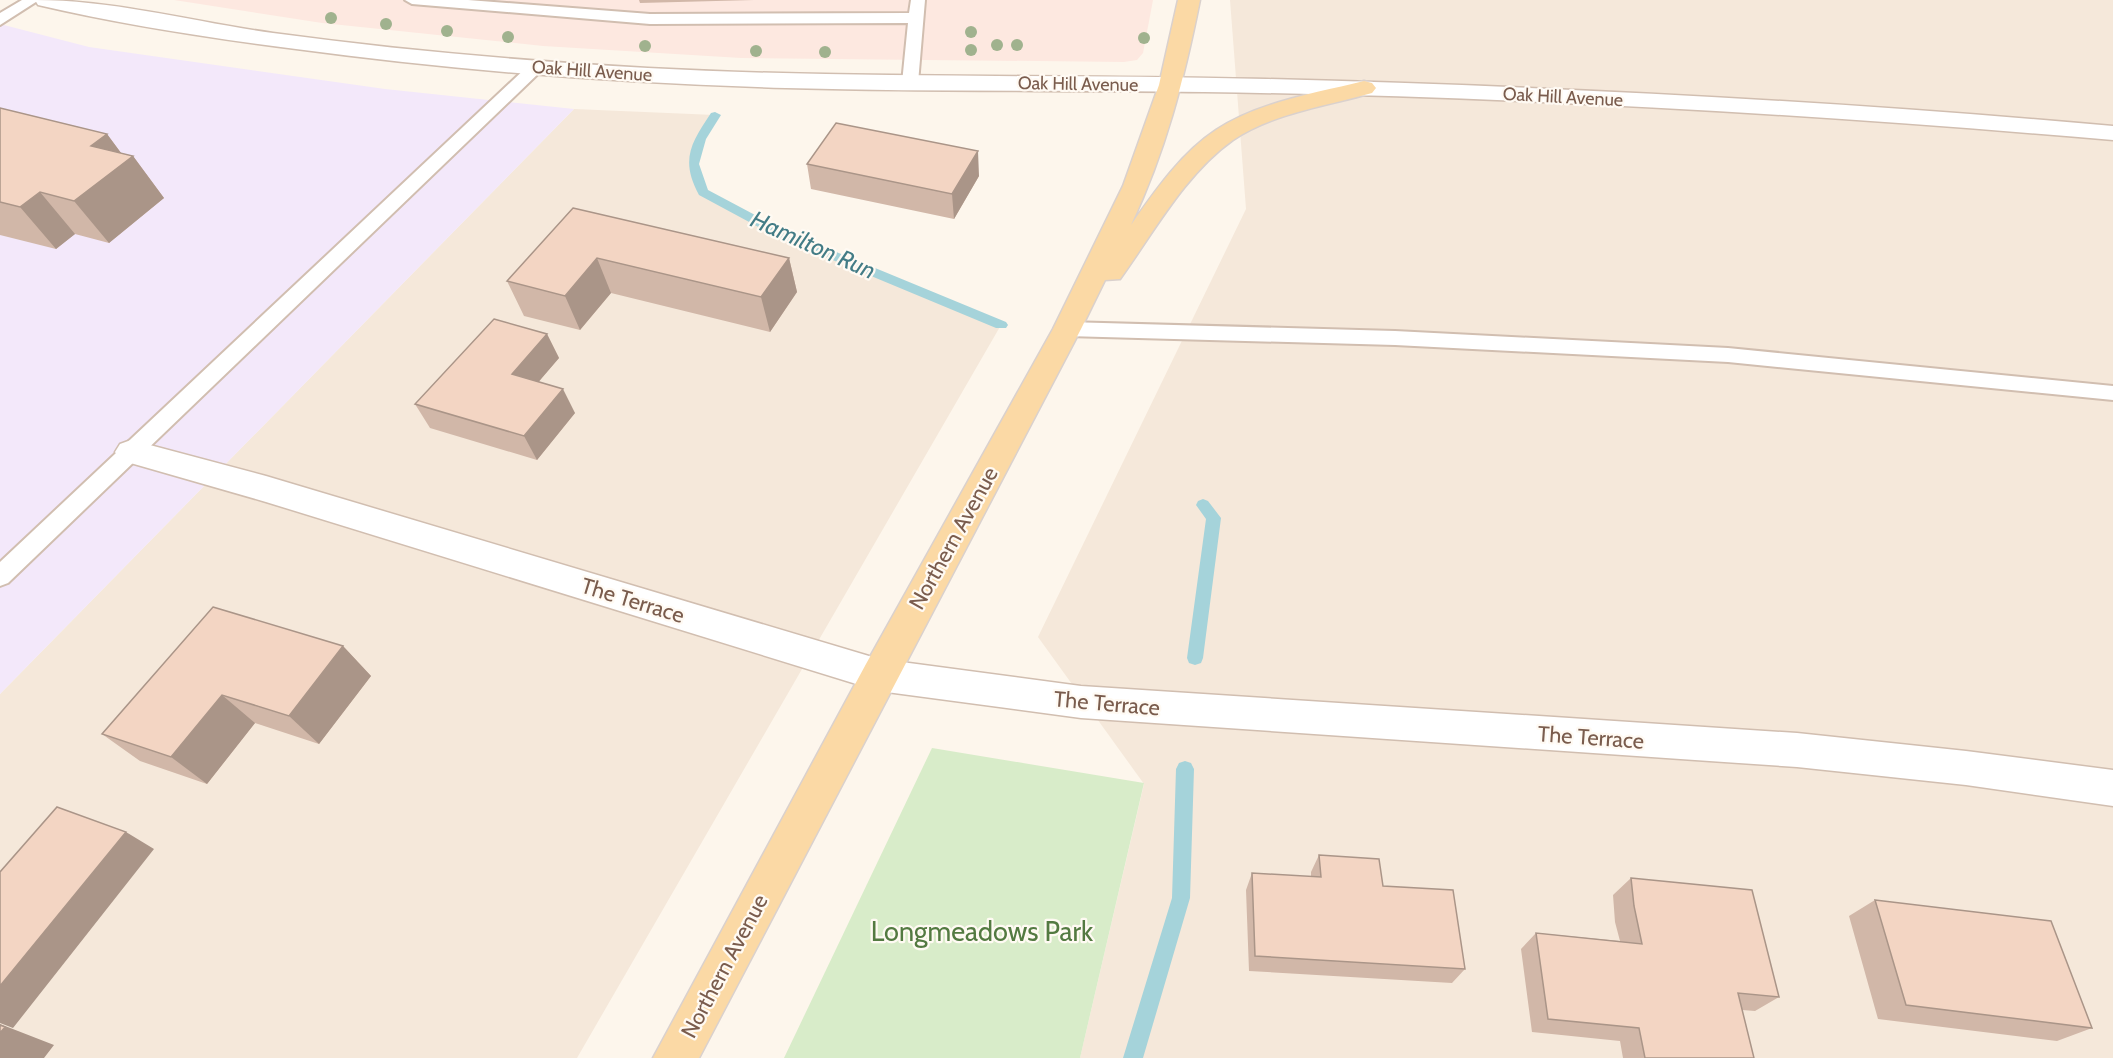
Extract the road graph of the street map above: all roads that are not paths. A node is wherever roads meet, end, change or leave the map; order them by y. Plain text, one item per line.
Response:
1 (32, 0) edge
2 (46, 0) edge
3 (412, 0) edge
4 (918, 0) edge
5 (1188, 0) edge
6 (916, 18) junction
7 (0, 20) edge
8 (535, 68) junction
9 (910, 83) junction
10 (1171, 85) junction
11 (1364, 88) junction
12 (2113, 133) edge
13 (1067, 329) junction
14 (2113, 393) edge
15 (131, 452) junction
16 (0, 576) edge
17 (879, 675) junction
18 (2113, 788) edge
19 (675, 1058) edge

1 - 7 lane
2 - 8 street, Oak Hill Avenue
3 - 6 lane
4 - 6 lane
5 - 10 main road, Northern Avenue
6 - 9 lane
8 - 9 street, Oak Hill Avenue
8 - 15 lane
9 - 10 street, Oak Hill Avenue
10 - 11 street, Oak Hill Avenue
10 - 13 main road, Northern Avenue
11 - 12 street, Oak Hill Avenue
11 - 13 main road
13 - 14 lane
13 - 17 main road, Northern Avenue
15 - 16 lane
15 - 17 street, The Terrace
17 - 18 street, The Terrace
17 - 19 main road, Northern Avenue

